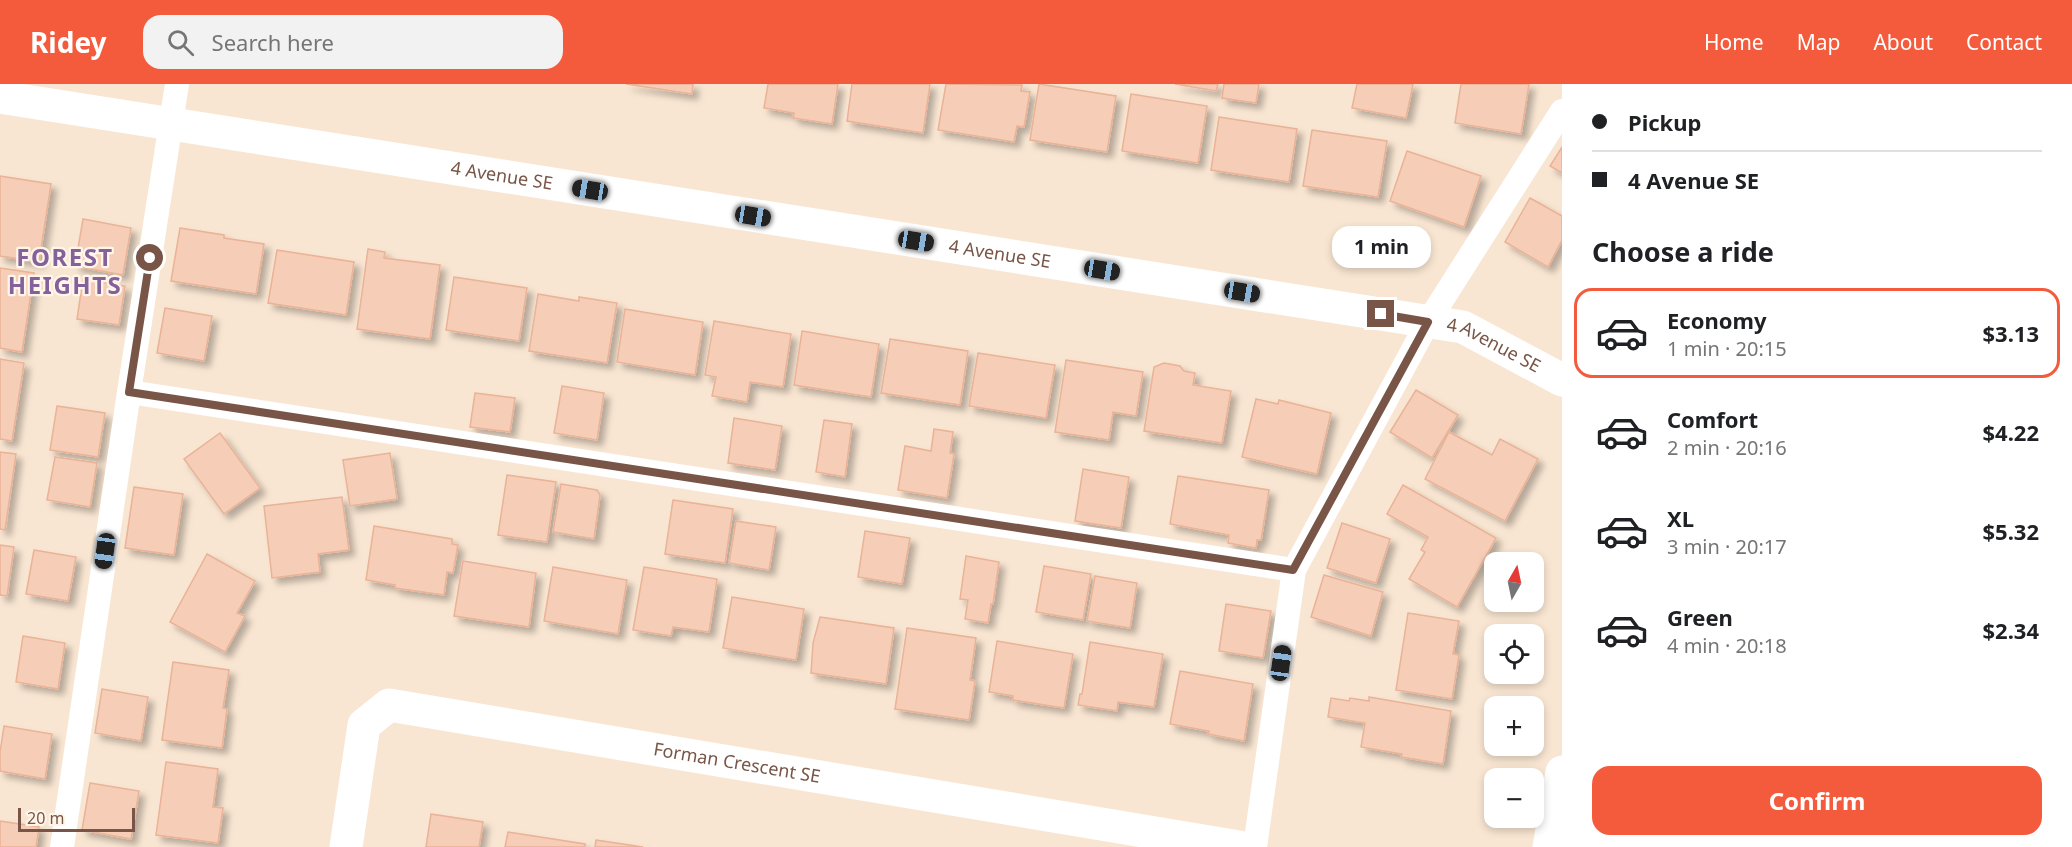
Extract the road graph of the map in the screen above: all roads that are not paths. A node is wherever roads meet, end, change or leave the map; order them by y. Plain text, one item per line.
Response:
1 (177, 84) edge
2 (0, 97) edge
3 (1562, 111) edge
4 (171, 124) junction
5 (1428, 322) junction
6 (1562, 380) edge
7 (129, 392) junction
8 (1293, 570) junction
9 (1562, 772) edge
10 (62, 847) edge
11 (346, 847) edge
12 (1239, 847) edge
13 (1255, 847) edge
14 (1549, 847) edge

1 - 4 lane
2 - 4 street, 4 Avenue SE
3 - 5 lane
4 - 5 street, 4 Avenue SE
4 - 7 lane
5 - 6 street, 4 Avenue SE
5 - 8 lane
7 - 8 lane
7 - 10 lane
8 - 13 lane
9 - 14 street
11 - 12 street, Forman Crescent SE

